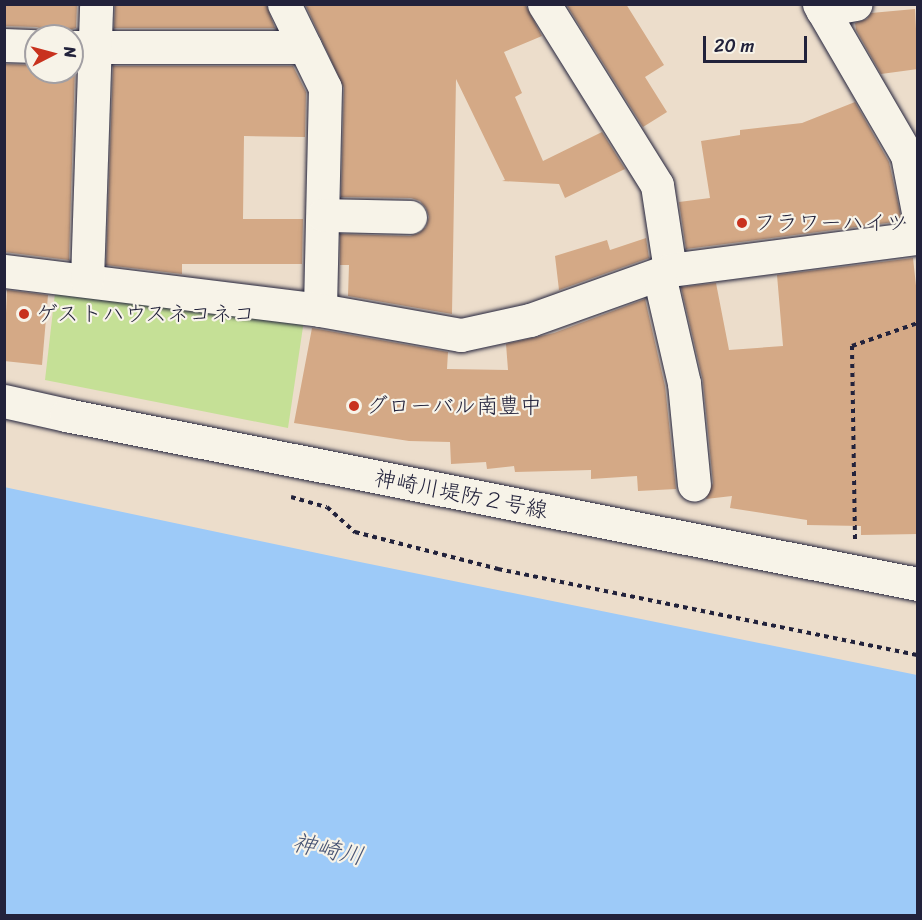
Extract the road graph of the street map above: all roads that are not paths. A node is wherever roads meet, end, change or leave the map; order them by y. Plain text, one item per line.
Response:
1 (96, 4) edge
2 (284, 4) edge
3 (544, 4) edge
4 (855, 4) edge
5 (821, 7) edge
6 (4, 45) edge
7 (84, 45) edge
8 (24, 46) edge
9 (306, 47) junction
10 (84, 48) edge
11 (84, 84) edge
12 (918, 212) edge
13 (322, 215) junction
14 (410, 218) dead end
15 (918, 238) edge
16 (4, 271) edge
17 (664, 272) junction
18 (87, 280) junction
19 (320, 310) junction
20 (4, 400) edge
21 (694, 484) dead end
22 (918, 584) edge

1 - 7 street
2 - 9 street
3 - 17 street
4 - 5 street
5 - 12 street
6 - 8 street
9 - 10 street
9 - 13 street
11 - 18 street
13 - 14 street
13 - 19 street
15 - 17 street
16 - 18 street
17 - 19 street
17 - 21 street
18 - 19 street
20 - 22 street, 神崎川堤防２号線

